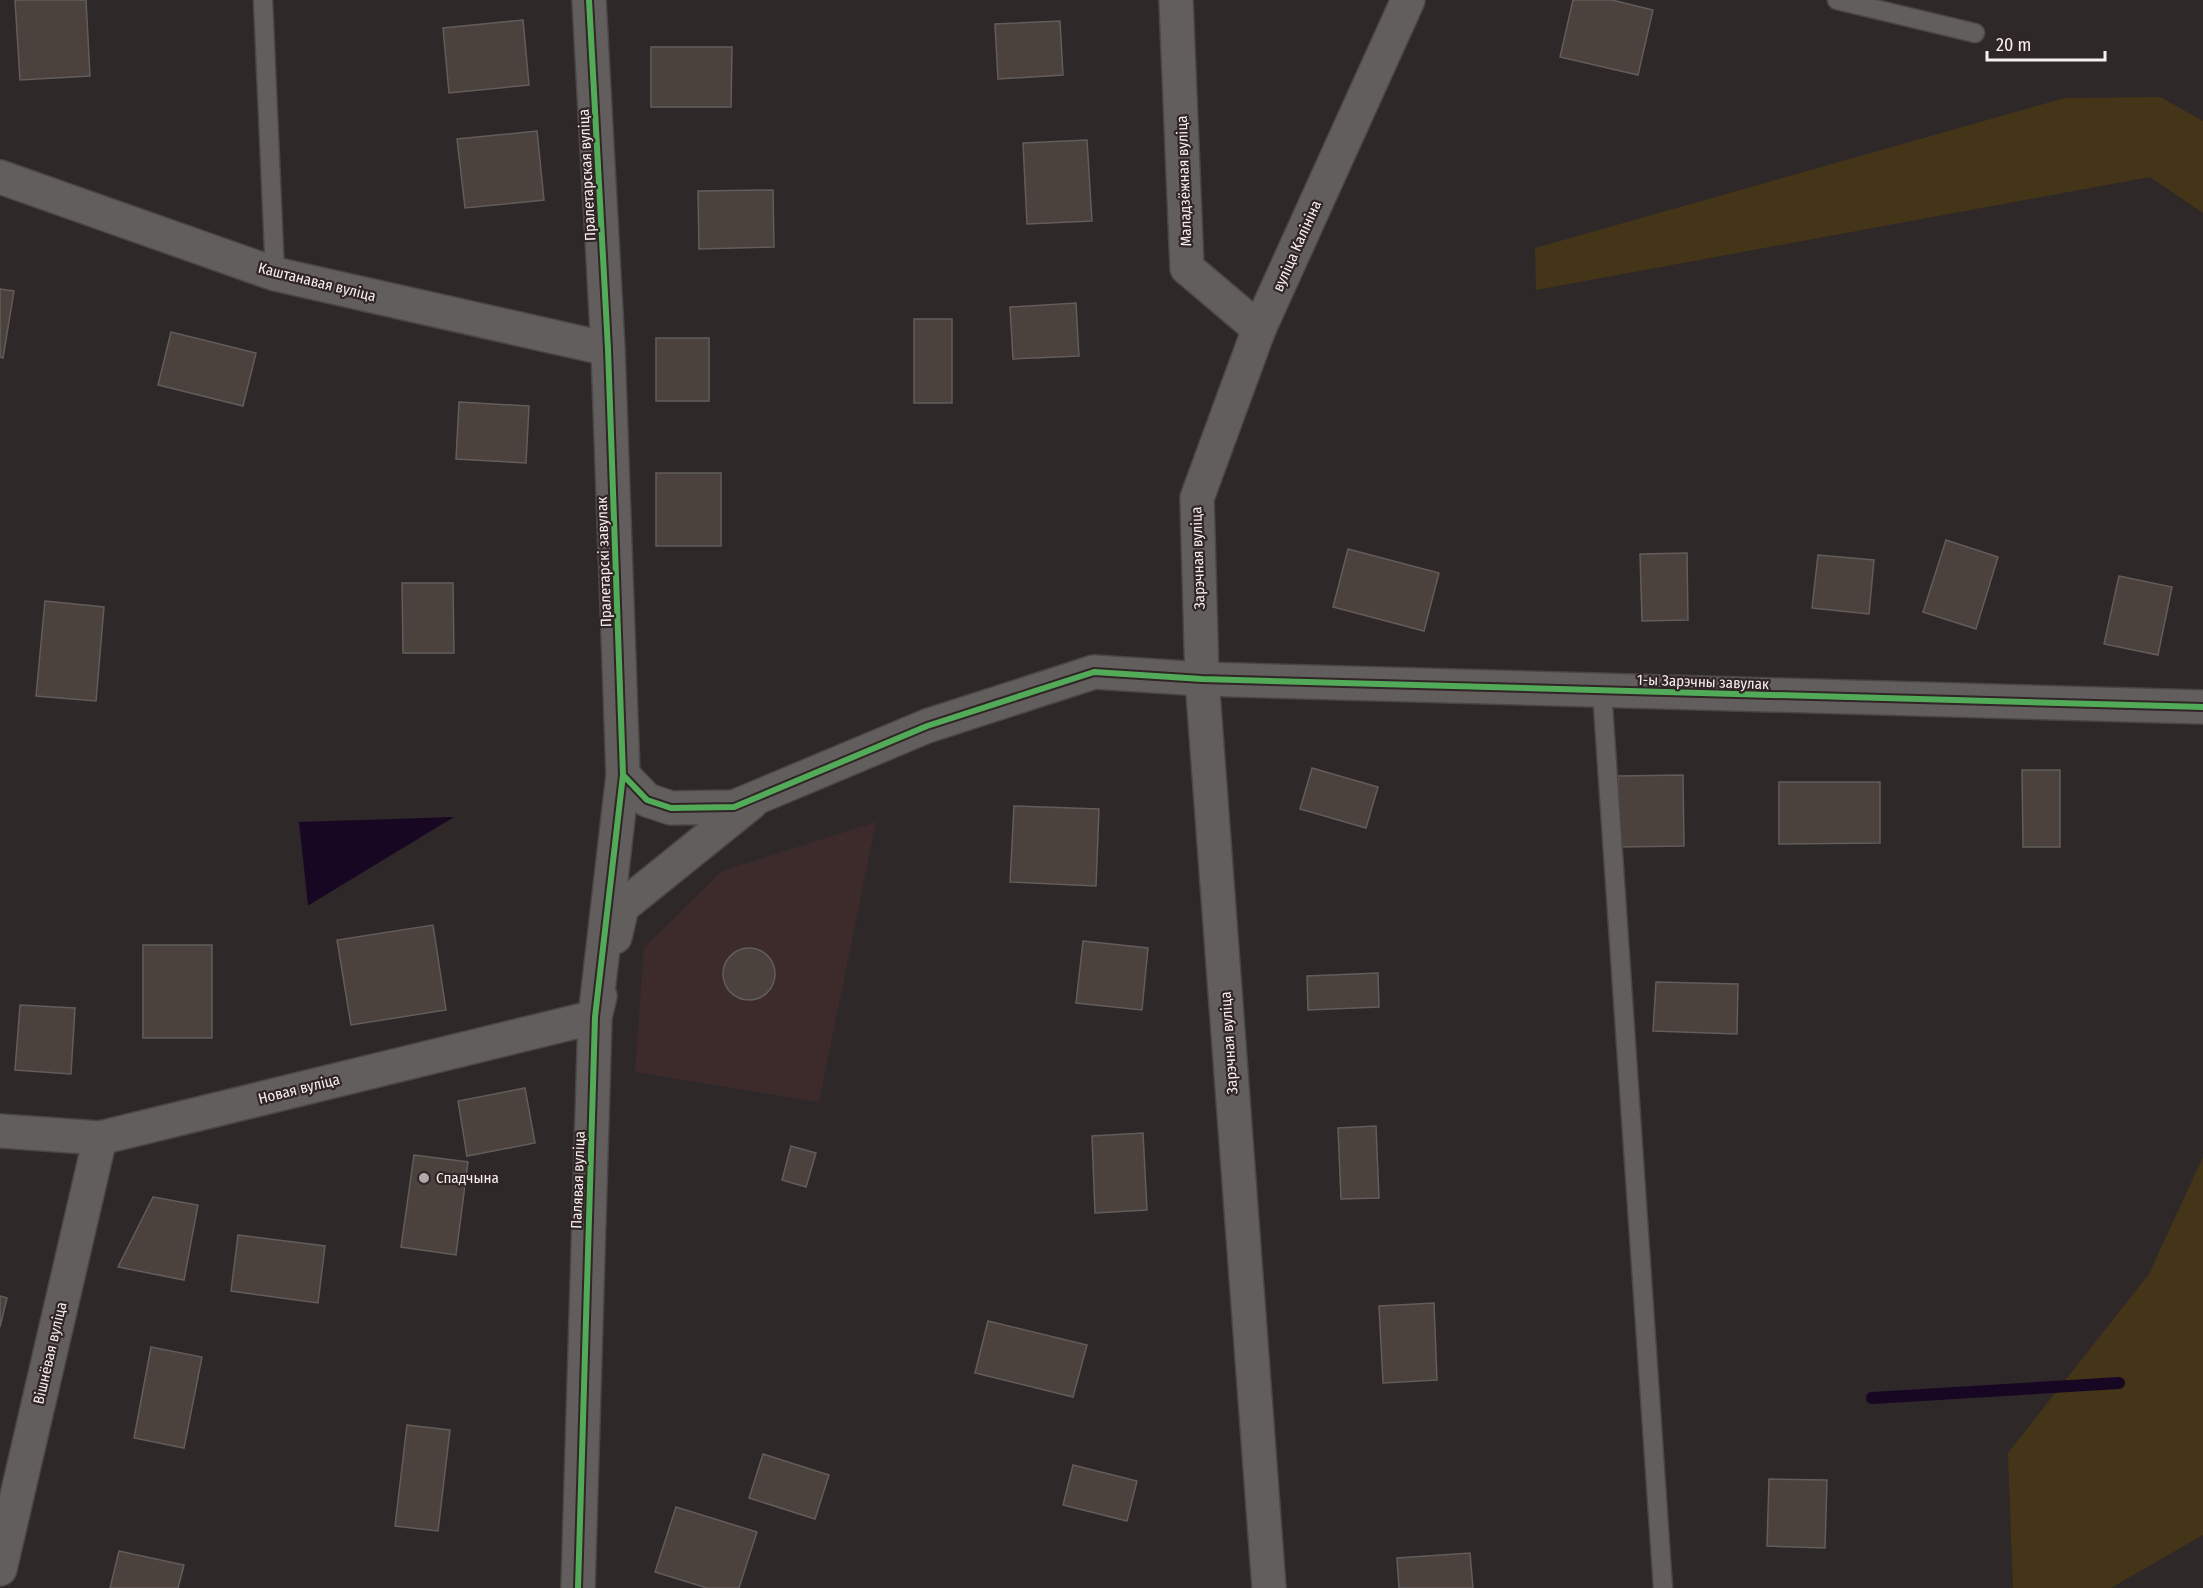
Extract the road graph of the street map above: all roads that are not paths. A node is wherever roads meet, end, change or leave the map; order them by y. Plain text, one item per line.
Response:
1 (263, 0) edge
2 (590, 0) edge
3 (1176, 0) edge
4 (1408, 0) edge
5 (1837, 0) edge
6 (1975, 33) dead end
7 (0, 177) edge
8 (275, 274) junction
9 (1260, 329) junction
10 (608, 349) junction
11 (1197, 498) joint
12 (1202, 680) junction
13 (1602, 691) junction
14 (2203, 707) edge
15 (623, 775) junction
16 (754, 801) junction
17 (595, 1017) junction
18 (0, 1131) edge
19 (100, 1138) junction
20 (0, 1569) edge
21 (578, 1588) edge
22 (1269, 1588) edge
23 (1662, 1588) edge

1 - 8 lane
2 - 10 street, Пралетарская вуліца
3 - 9 street, Маладзёжная вуліца
4 - 9 street, вуліца Калініна
5 - 6 lane
7 - 8 street, Каштанавая вуліца
8 - 10 street, Каштанавая вуліца
9 - 11 street, вуліца Калініна
10 - 15 street, Пралетарскі завулак
11 - 12 street, Зарэчная вуліца
12 - 13 street, 1-ы Зарэчны завулак
12 - 16 street, 1-ы Зарэчны завулак
12 - 22 street, Зарэчная вуліца
13 - 14 street, 1-ы Зарэчны завулак
13 - 23 lane
15 - 16 street
15 - 17 street, Палявая вуліца
16 - 17 street
17 - 19 street, Новая вуліца
17 - 21 street, Палявая вуліца
18 - 19 street, Новая вуліца
19 - 20 street, Вішнёвая вуліца

